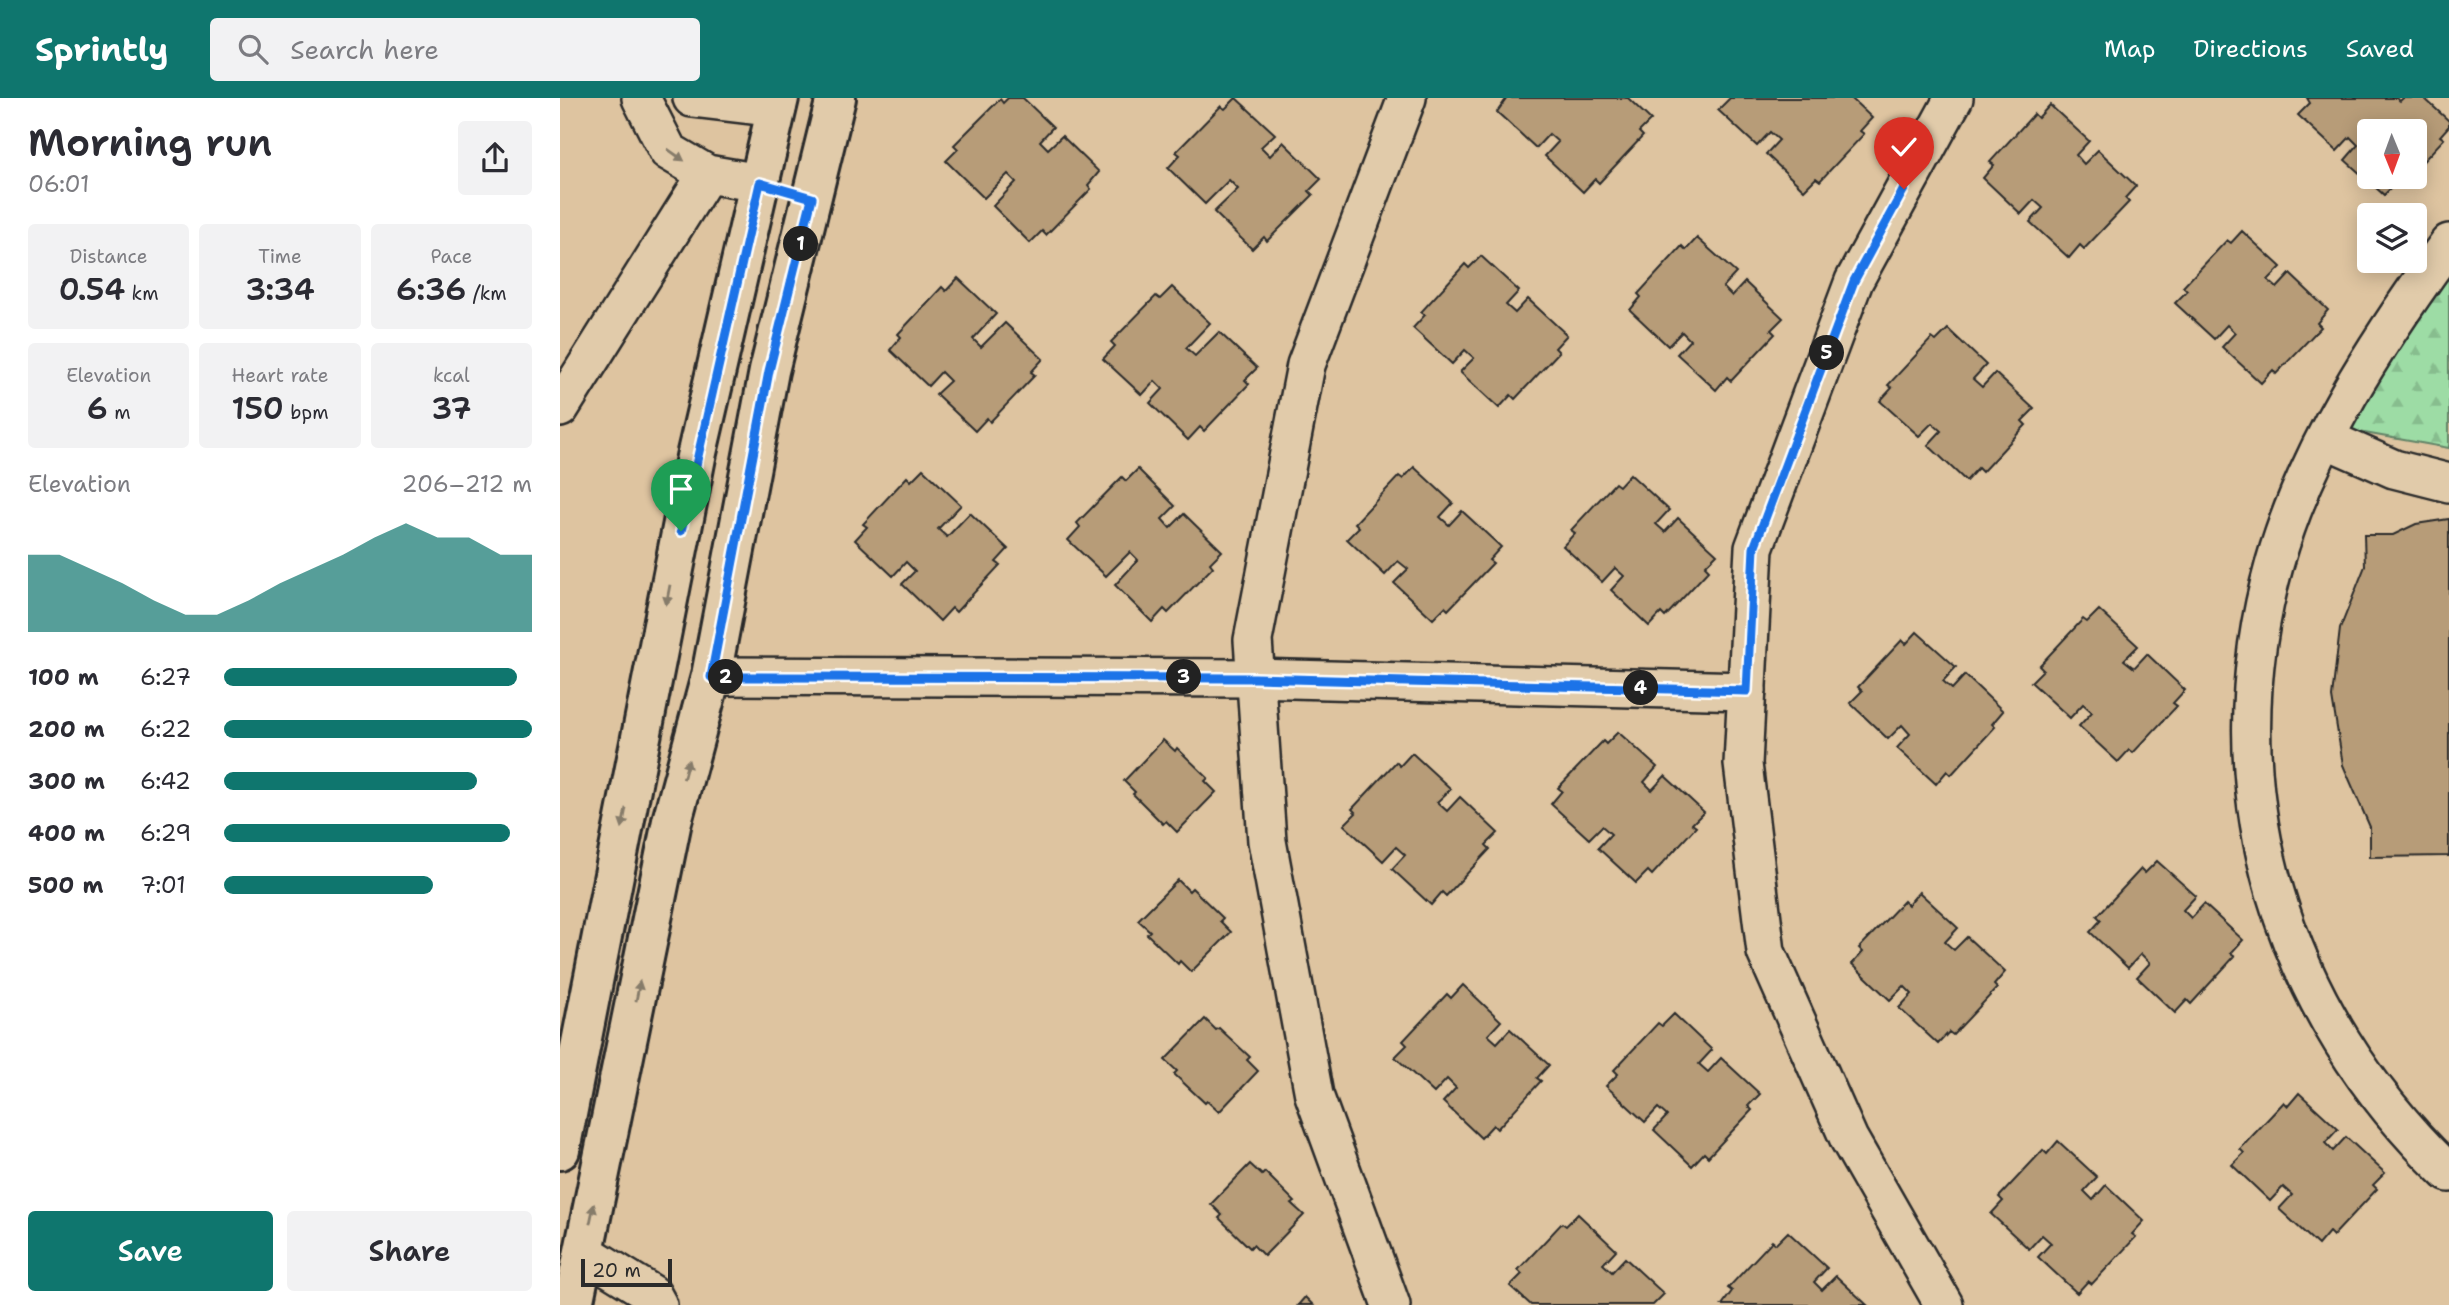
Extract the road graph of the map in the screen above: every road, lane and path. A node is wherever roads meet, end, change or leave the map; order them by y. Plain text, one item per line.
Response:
1 (641, 98) edge
2 (692, 98) edge
3 (1407, 98) edge
4 (1954, 98) edge
5 (778, 103) edge
6 (834, 108) edge
7 (707, 174) junction
8 (760, 183) junction
9 (812, 198) junction
10 (2449, 243) edge
11 (560, 408) edge
12 (2326, 439) junction
13 (2449, 483) edge
14 (711, 677) junction
15 (1255, 678) junction
16 (1747, 691) junction
17 (560, 1150) edge
18 (2449, 1173) edge
19 (584, 1252) junction
20 (573, 1305) edge
21 (658, 1305) edge
22 (1391, 1305) edge
23 (1944, 1305) edge

1 -> 7 street
2 - 5 street
3 - 15 street
4 - 16 street
5 - 6 main road
5 - 8 main road
6 - 9 main road
7 - 8 street
7 - 11 street
8 - 9 main road
8 -> 17 main road
9 - 14 main road
10 - 12 street
12 - 13 street
12 - 18 street
14 - 15 street
19 -> 14 main road
15 - 16 street
15 - 22 street
16 - 23 street
19 - 20 main road
19 - 21 street

